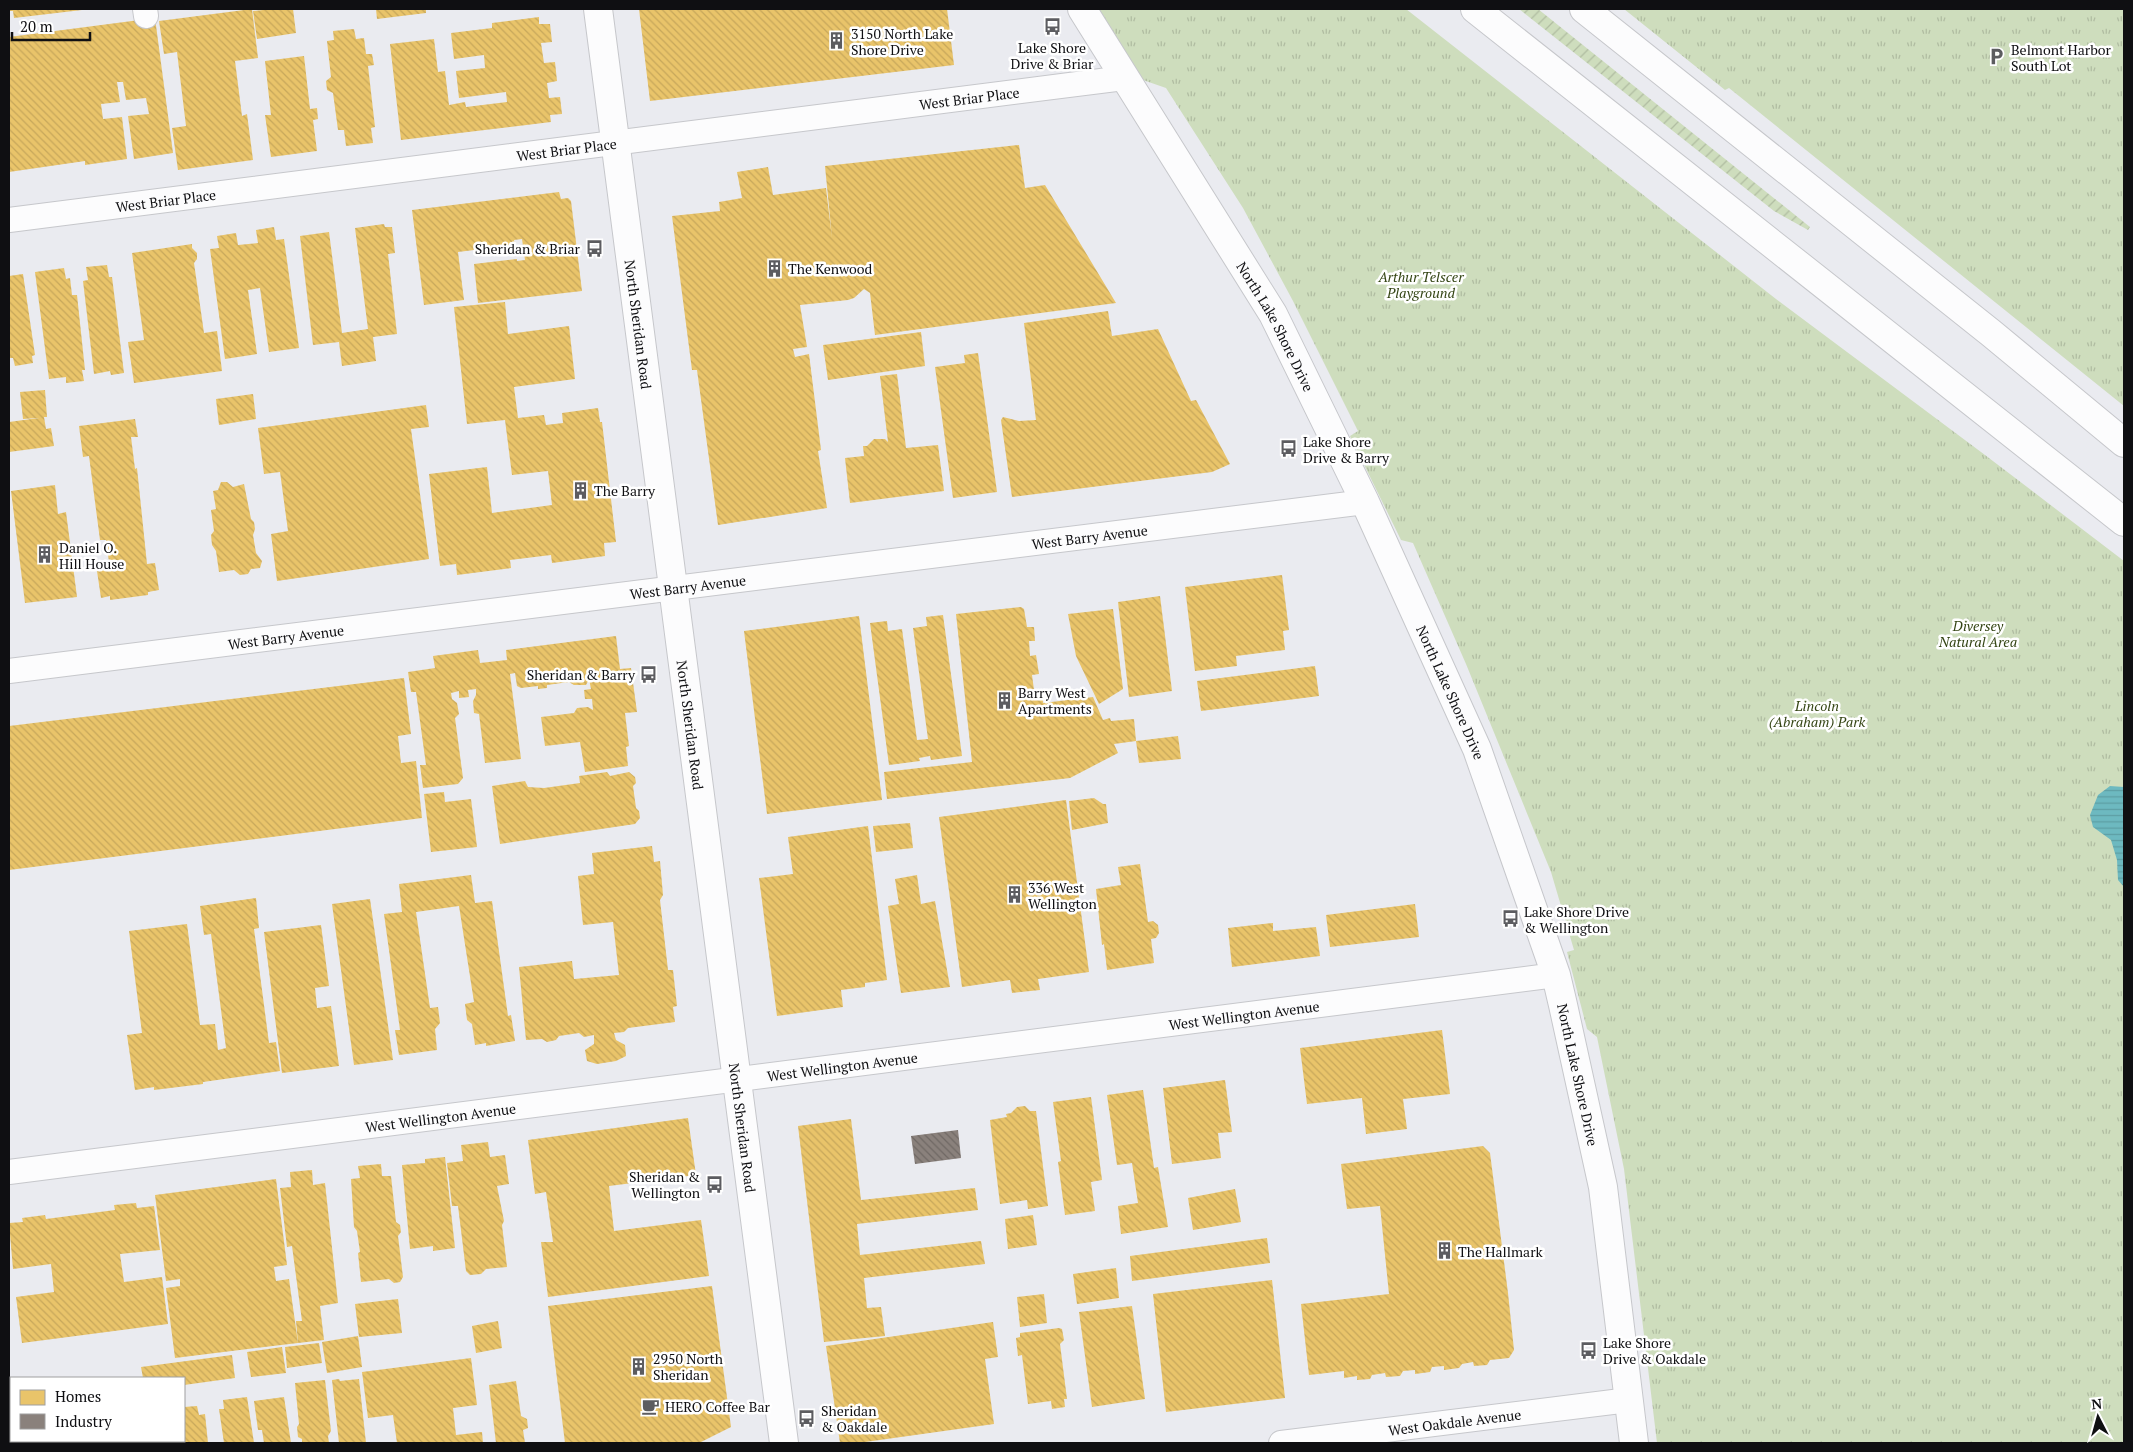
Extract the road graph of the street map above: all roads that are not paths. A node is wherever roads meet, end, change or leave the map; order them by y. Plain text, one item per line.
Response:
1 (598, 9) edge
2 (1082, 9) edge
3 (1475, 9) edge
4 (1584, 9) edge
5 (1124, 78) junction
6 (616, 143) junction
7 (9, 220) edge
8 (2124, 442) edge
9 (1365, 502) junction
10 (2124, 522) edge
11 (673, 587) junction
12 (9, 671) edge
13 (1556, 975) junction
14 (737, 1080) junction
15 (9, 1172) edge
16 (1628, 1400) junction
17 (784, 1443) edge
18 (1281, 1443) edge
19 (1634, 1443) edge

1 - 6 main road, North Sheridan Road
2 - 5 main road, North Lake Shore Drive
3 - 10 main road
4 - 8 main road
5 - 6 street, West Briar Place
5 - 9 main road, North Lake Shore Drive
6 - 7 street, West Briar Place
6 - 11 main road, North Sheridan Road
9 - 11 street, West Barry Avenue
9 - 13 main road, North Lake Shore Drive
11 - 12 street, West Barry Avenue
11 - 14 main road, North Sheridan Road
13 - 14 street, West Wellington Avenue
13 - 16 main road, North Lake Shore Drive
14 - 15 street, West Wellington Avenue
14 - 17 main road, North Sheridan Road
16 - 18 street, West Oakdale Avenue
16 - 19 main road, North Lake Shore Drive

